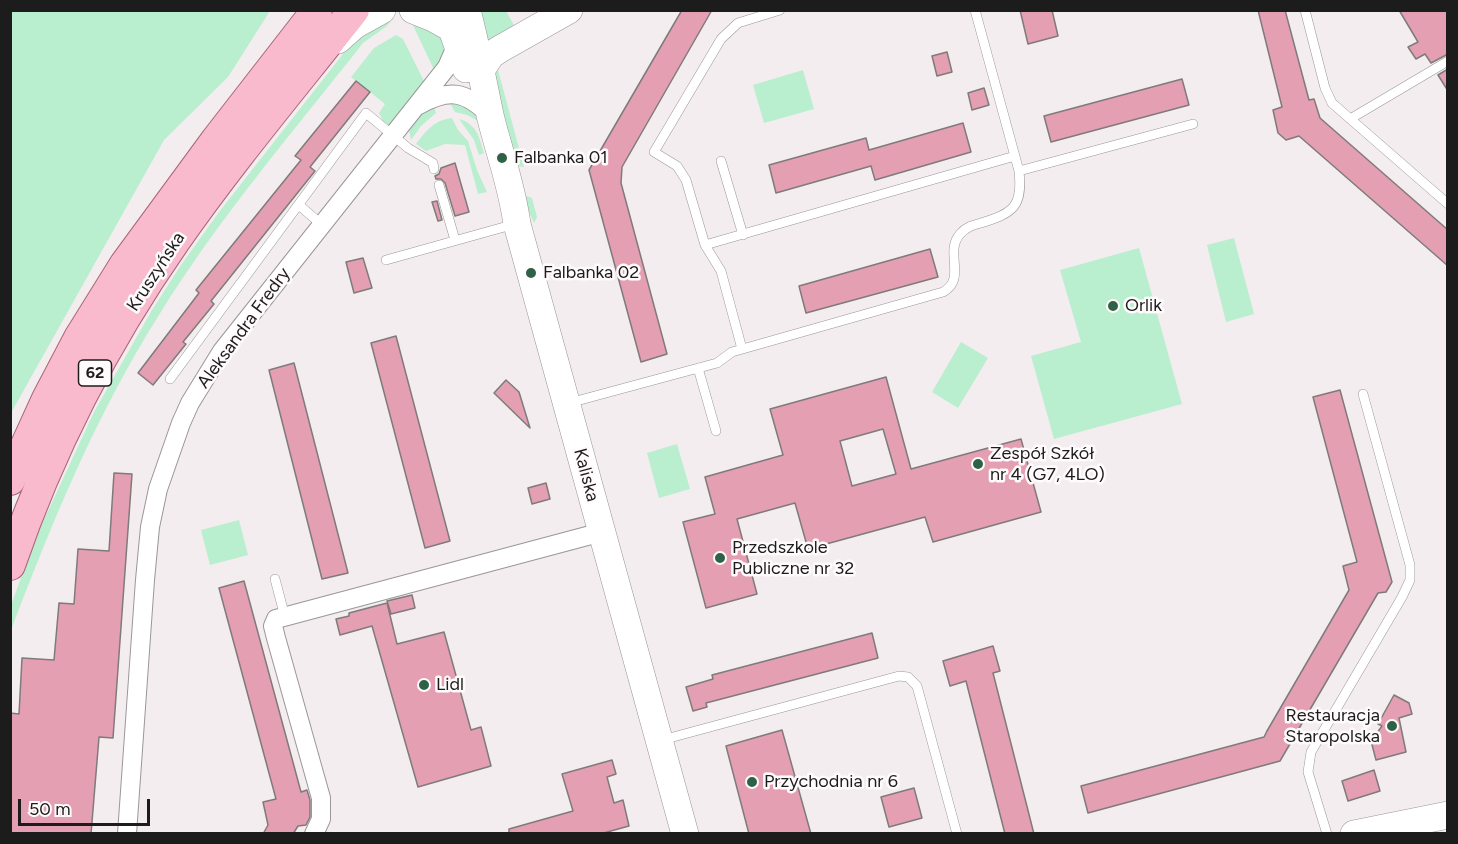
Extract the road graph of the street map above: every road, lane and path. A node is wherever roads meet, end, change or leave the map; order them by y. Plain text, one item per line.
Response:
1 (304, 10) edge
2 (317, 10) edge
3 (354, 10) edge
4 (382, 10) edge
5 (413, 10) edge
6 (569, 10) edge
7 (780, 10) edge
8 (975, 10) edge
9 (1305, 10) edge
10 (455, 23) edge
11 (1448, 61) edge
12 (273, 66) junction
13 (482, 69) junction
14 (302, 77) junction
15 (415, 107) junction
16 (490, 116) junction
17 (1350, 119) junction
18 (1194, 124) dead end
19 (393, 134) junction
20 (1015, 156) junction
21 (721, 161) dead end
22 (435, 170) dead end
23 (1019, 171) junction
24 (439, 185) dead end
25 (1448, 204) edge
26 (300, 206) junction
27 (518, 224) junction
28 (322, 225) junction
29 (743, 235) junction
30 (455, 240) junction
31 (705, 245) junction
32 (386, 260) dead end
33 (742, 349) junction
34 (698, 368) junction
35 (170, 379) dead end
36 (1363, 394) dead end
37 (567, 404) junction
38 (716, 431) dead end
39 (17, 449) edge
40 (10, 480) edge
41 (602, 532) junction
42 (10, 565) edge
43 (275, 579) dead end
44 (285, 617) junction
45 (660, 740) junction
46 (1448, 815) edge
47 (127, 834) edge
48 (314, 834) edge
49 (685, 834) edge
50 (957, 834) edge
51 (1327, 834) edge
52 (1354, 834) edge

1 - 12 street
2 - 12 main road, Kruszyńska / 62
3 - 14 main road, Kruszyńska / 62
4 - 14 street
5 - 10 street
6 - 13 street
7 - 31 lane
8 - 20 lane
9 - 17 lane
10 - 13 street, Kaliska
10 - 15 street, Aleksandra Fredry
10 - 16 street, Kaliska
11 - 17 lane
12 - 39 main road, Kruszyńska / 62
13 - 16 street, Kaliska
14 - 42 main road, Kruszyńska / 62
15 - 16 street, Aleksandra Fredry
15 - 19 street, Aleksandra Fredry
16 - 27 street, Kaliska
17 - 25 lane
18 - 23 lane
19 - 22 lane
19 - 26 lane
19 - 28 street, Aleksandra Fredry
20 - 23 lane
20 - 29 lane
21 - 29 lane
23 - 33 lane
24 - 30 lane
26 - 28 lane
26 - 35 lane
27 - 30 lane
27 - 37 street, Kaliska
28 - 47 street, Aleksandra Fredry
29 - 31 lane
30 - 32 lane
31 - 33 lane
33 - 34 lane
34 - 37 lane
34 - 38 lane
36 - 51 lane
37 - 41 street, Kaliska
39 - 40 main road, Kruszyńska / 62
41 - 44 street
41 - 45 street, Kaliska
43 - 44 lane
44 - 48 street
45 - 49 street, Kaliska
45 - 50 lane
46 - 52 street

